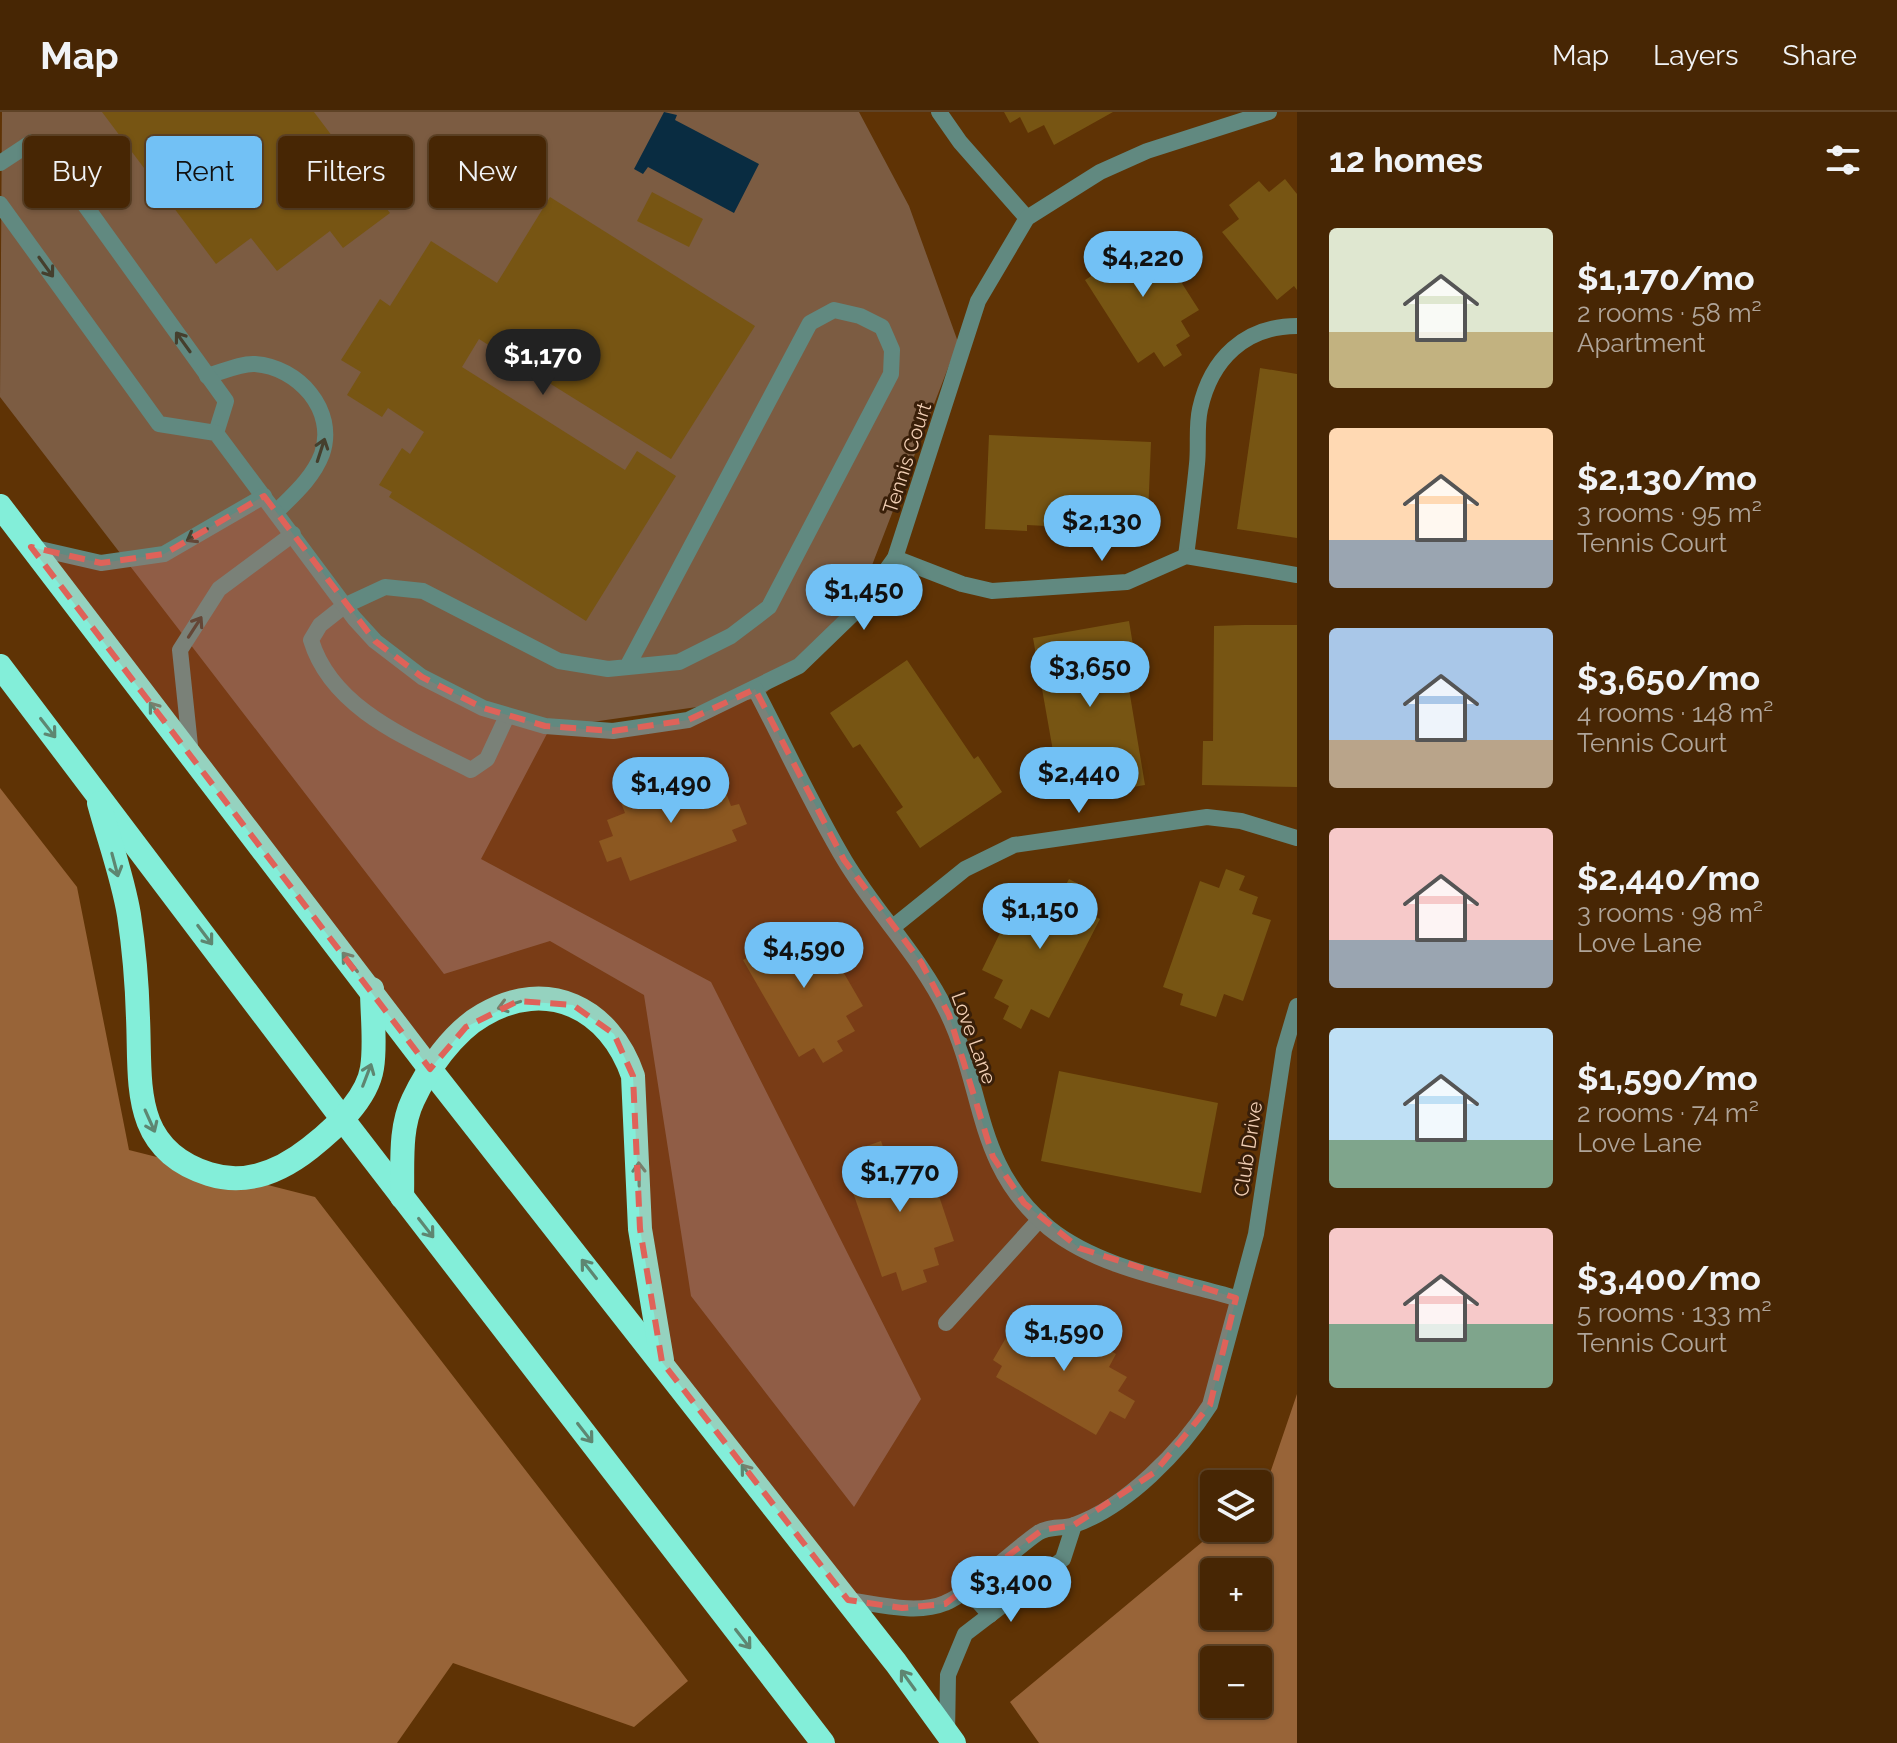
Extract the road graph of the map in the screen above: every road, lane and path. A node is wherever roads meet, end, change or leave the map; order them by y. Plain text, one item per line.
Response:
1 (939, 112) edge
2 (1269, 112) edge
3 (1216, 120) edge
4 (0, 163) edge
5 (0, 204) edge
6 (1027, 218) junction
7 (1297, 326) edge
8 (207, 376) junction
9 (216, 433) junction
10 (264, 496) junction
11 (0, 506) edge
12 (276, 512) junction
13 (293, 534) junction
14 (31, 547) junction
15 (1186, 556) junction
16 (895, 558) junction
17 (1297, 575) edge
18 (344, 606) junction
19 (0, 666) edge
20 (627, 667) junction
21 (755, 689) junction
22 (507, 716) junction
23 (191, 756) junction
24 (95, 790) junction
25 (1297, 838) edge
26 (893, 927) junction
27 (372, 989) junction
28 (1297, 1006) edge
29 (430, 1069) junction
30 (344, 1121) junction
31 (402, 1197) junction
32 (1040, 1219) junction
33 (1236, 1298) junction
34 (946, 1323) dead end
35 (662, 1362) junction
36 (1074, 1525) junction
37 (966, 1588) junction
38 (848, 1600) junction
39 (990, 1615) junction
40 (950, 1738) edge
41 (823, 1743) edge

1 - 6 street
2 - 3 street, Tennis Court
3 - 6 street, Tennis Court
8 -> 4 street
5 -> 9 street
6 - 16 street, Tennis Court
7 - 15 street
8 - 9 street
12 -> 8 street
9 - 10 street, Tennis Court
10 - 12 street, Tennis Court
10 -> 14 street
11 - 14 highway
12 - 13 street, Tennis Court
13 - 18 street, Tennis Court
23 -> 13 street
23 -> 14 highway
15 - 16 street
15 - 17 street
16 - 21 street, Tennis Court
18 - 20 street
18 - 22 street, Tennis Court
18 - 22 street
19 -> 24 highway
20 - 20 street
21 - 22 street, Tennis Court
21 - 26 street, Love Lane
27 -> 23 highway
24 -> 30 highway
24 -> 30 highway
25 - 26 street
26 - 32 street, Love Lane
27 - 29 highway
30 -> 27 highway
28 - 33 street, Club Drive
29 - 31 highway
35 -> 29 highway
35 -> 29 highway
30 - 31 highway
31 -> 41 highway
32 - 33 street, Love Lane
32 - 34 street
33 - 36 street, Club Drive
38 -> 35 highway
36 - 37 street
36 - 39 street
37 - 38 street
37 - 39 street
40 -> 38 highway
39 - 40 street

